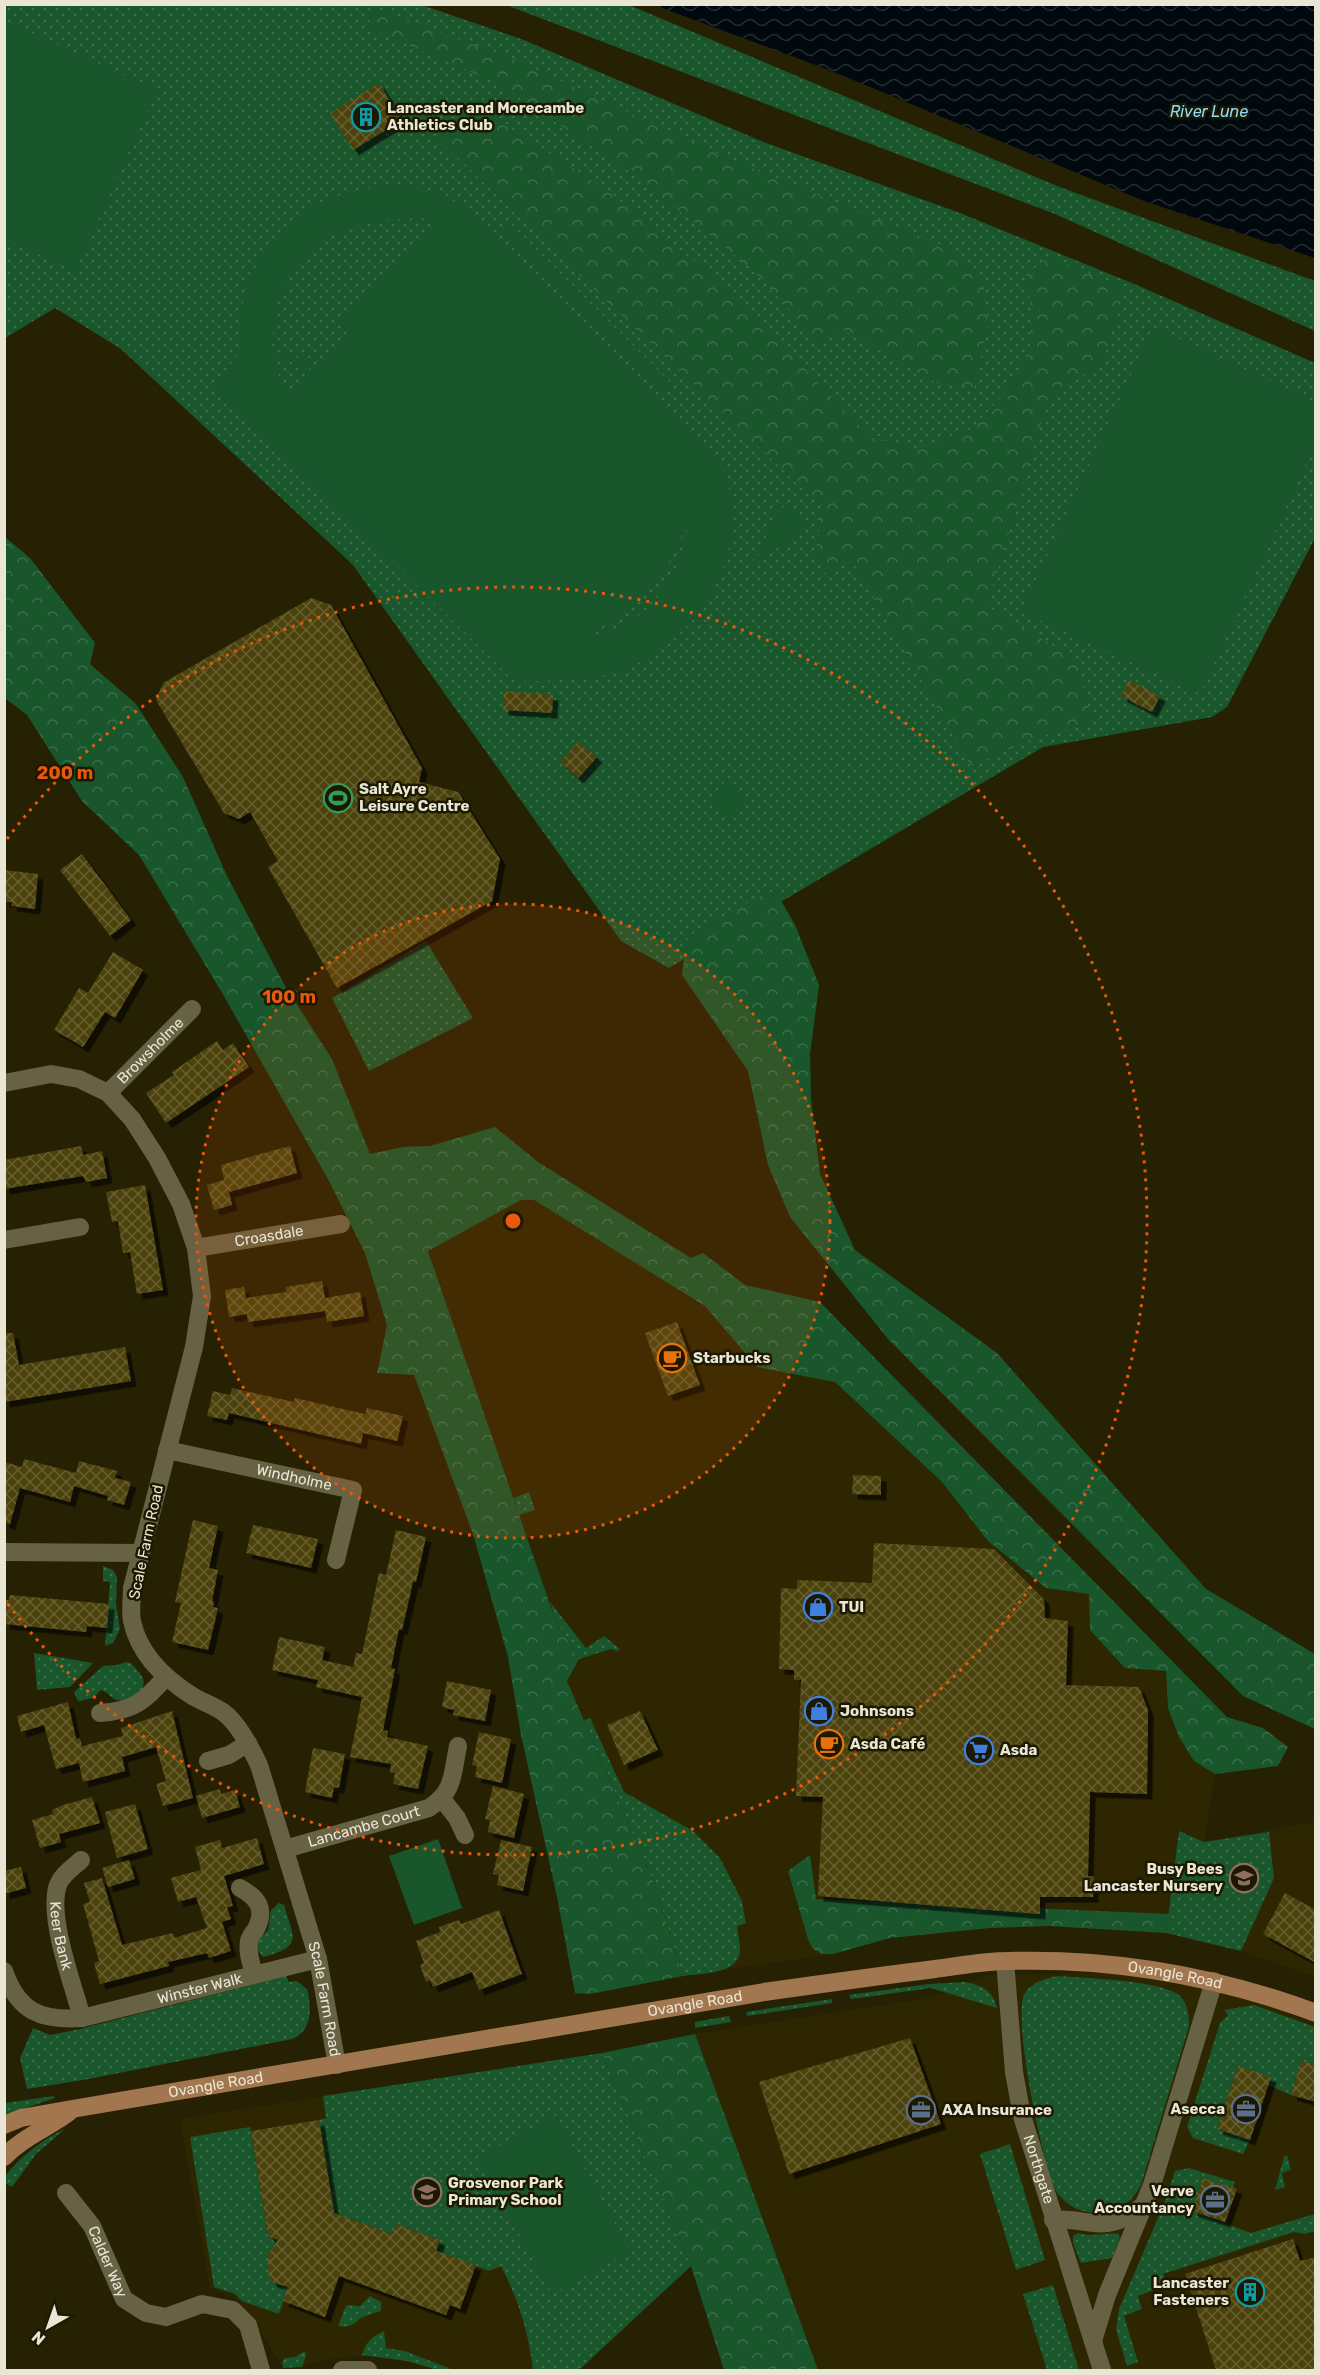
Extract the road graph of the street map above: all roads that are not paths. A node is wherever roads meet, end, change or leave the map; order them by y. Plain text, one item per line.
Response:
1 (192, 1009) dead end
2 (4, 1083) edge
3 (108, 1093) junction
4 (341, 1224) dead end
5 (80, 1227) dead end
6 (4, 1240) edge
7 (196, 1248) junction
8 (168, 1450) junction
9 (4, 1552) edge
10 (140, 1553) junction
11 (336, 1560) dead end
12 (166, 1677) junction
13 (100, 1713) dead end
14 (248, 1743) junction
15 (458, 1746) dead end
16 (208, 1761) dead end
17 (442, 1799) junction
18 (465, 1835) dead end
19 (285, 1849) junction
20 (81, 1860) dead end
21 (240, 1888) dead end
22 (318, 1959) junction
23 (1005, 1961) junction
24 (4, 1971) edge
25 (254, 1974) junction
26 (1214, 1981) junction
27 (1316, 2013) edge
28 (82, 2019) junction
29 (337, 2065) junction
30 (72, 2109) junction
31 (4, 2125) edge
32 (4, 2157) edge
33 (66, 2193) dead end
34 (1143, 2206) junction
35 (1053, 2220) junction
36 (1094, 2342) junction
37 (261, 2370) edge
38 (342, 2370) edge
39 (368, 2370) edge
40 (1102, 2370) edge

1 - 3 street, Browsholme
2 - 3 street, Scale Farm Road
3 - 7 street, Scale Farm Road
4 - 7 street, Croasdale
5 - 6 street
7 - 8 street, Scale Farm Road
8 - 10 street, Scale Farm Road
8 - 11 street, Windholme
9 - 10 street
10 - 12 street, Scale Farm Road
12 - 13 street
12 - 14 street, Scale Farm Road
14 - 16 street
14 - 19 street, Scale Farm Road
15 - 17 street
17 - 18 street
17 - 19 street, Lancambe Court
19 - 22 street, Scale Farm Road
20 - 28 street, Keer Bank
21 - 25 street
22 - 25 street, Winster Walk
22 - 29 street, Scale Farm Road
23 - 26 main road, Ovangle Road
23 - 29 main road, Ovangle Road
23 - 35 street, Northgate
24 - 28 street, Winster Walk
25 - 28 street, Winster Walk
26 - 27 main road, Ovangle Road
26 - 34 street
29 - 30 main road, Ovangle Road
30 - 31 main road, Ovangle Road
30 - 32 main road, Ovangle Road
33 - 37 street, Calder Way
34 - 35 street
34 - 36 street
35 - 36 street, Northgate
36 - 40 street, Northgate
38 - 39 street

